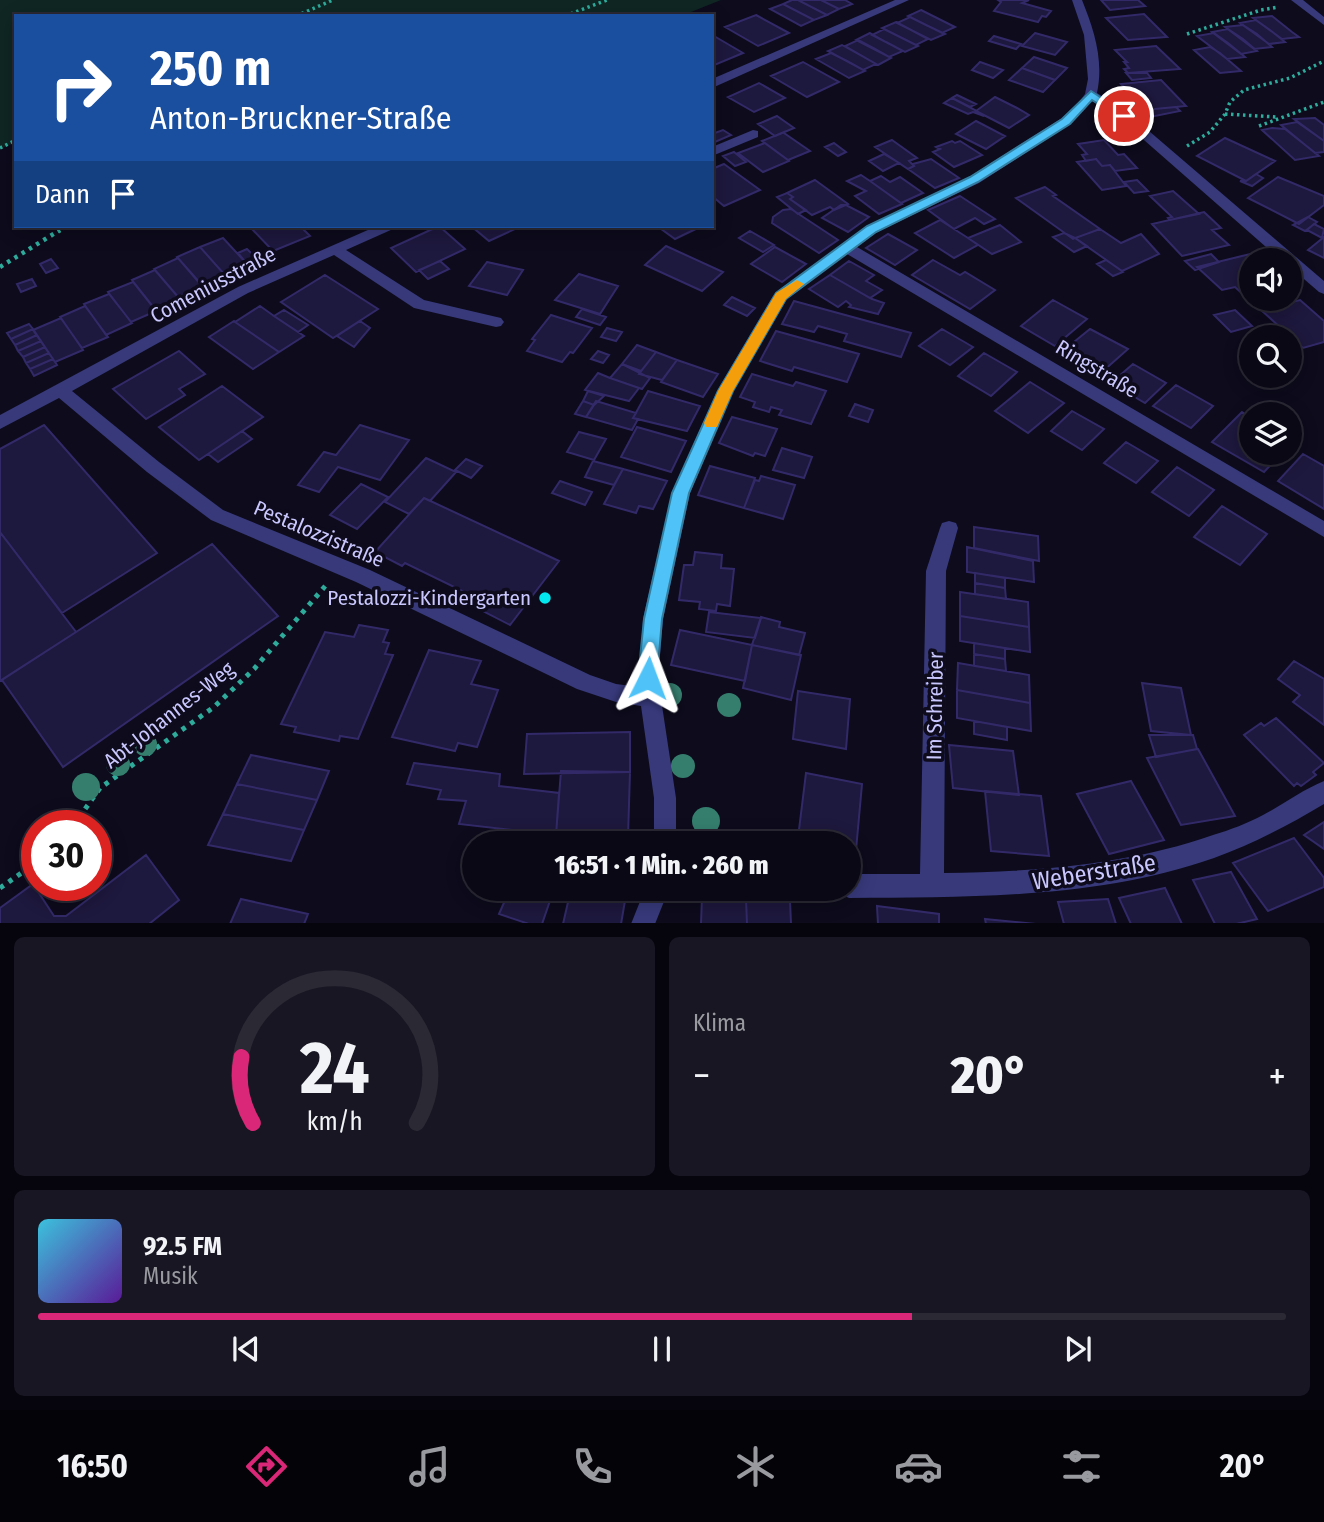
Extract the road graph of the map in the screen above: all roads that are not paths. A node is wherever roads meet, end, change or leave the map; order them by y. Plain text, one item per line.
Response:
1 (904, 0) edge
2 (1077, 0) edge
3 (1298, 2) edge
4 (1324, 22) edge
5 (714, 83) edge
6 (1091, 94) junction
7 (753, 134) dead end
8 (714, 151) edge
9 (383, 228) edge
10 (846, 247) junction
11 (334, 249) junction
12 (1324, 289) edge
13 (496, 322) dead end
14 (62, 391) junction
15 (0, 423) edge
16 (949, 528) dead end
17 (1324, 530) edge
18 (649, 698) junction
19 (1324, 792) edge
20 (665, 831) edge
21 (861, 886) edge
22 (932, 886) junction
23 (652, 901) edge
24 (643, 923) edge

1 - 5 street
2 - 6 street
3 - 4 street
6 - 10 street
6 - 12 street
7 - 8 street
9 - 11 street, Comeniusstraße
10 - 17 street, Ringstraße
10 - 18 street
11 - 13 street
11 - 14 street, Comeniusstraße
14 - 15 street
14 - 18 street, Pestalozzistraße
16 - 22 street, Im Schreiber
18 - 20 street
19 - 22 street, Weberstraße
21 - 22 street, Weberstraße
23 - 24 street

